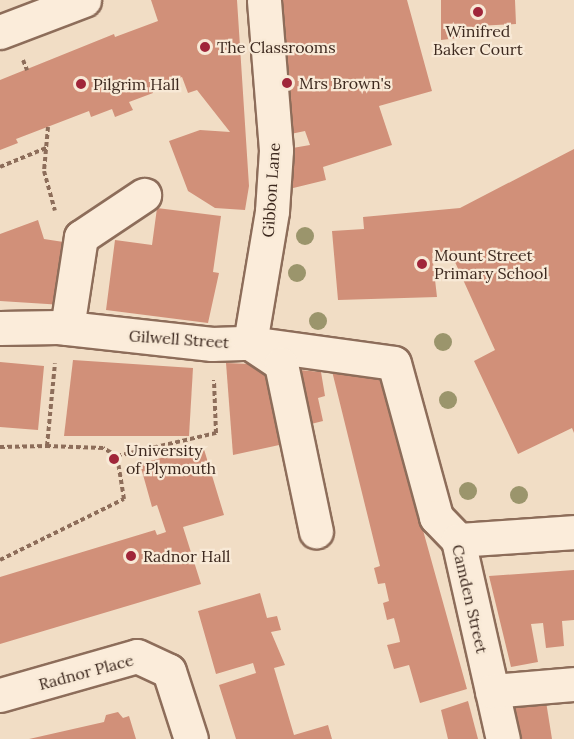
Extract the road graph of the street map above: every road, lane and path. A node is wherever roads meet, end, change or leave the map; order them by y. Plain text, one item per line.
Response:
1 (84, 0) edge
2 (264, 0) edge
3 (3, 21) edge
4 (48, 127) dead end
5 (46, 148) junction
6 (0, 167) edge
7 (144, 195) dead end
8 (57, 217) dead end
9 (0, 328) edge
10 (63, 328) junction
11 (250, 343) junction
12 (212, 344) junction
13 (394, 363) joint
14 (47, 446) junction
15 (0, 447) edge
16 (117, 456) junction
17 (316, 531) dead end
18 (574, 532) edge
19 (458, 540) junction
20 (0, 561) edge
21 (574, 684) edge
22 (492, 691) junction
23 (0, 695) edge
24 (191, 739) edge
25 (503, 739) edge

1 - 3 street
2 - 11 street, Gibbon Lane
4 - 5 path
5 - 6 path
5 - 8 path
7 - 10 street
9 - 10 street, Gilwell Street
10 - 12 street, Gilwell Street
10 - 14 path
11 - 12 street, Gilwell Street
11 - 13 street, Gilwell Street
11 - 17 street
12 - 16 path
13 - 19 street, Camden Street
14 - 15 path
14 - 16 path
16 - 20 path
18 - 19 street
19 - 22 street, Camden Street
21 - 22 street
22 - 25 street, Camden Street
23 - 24 street, Radnor Place

